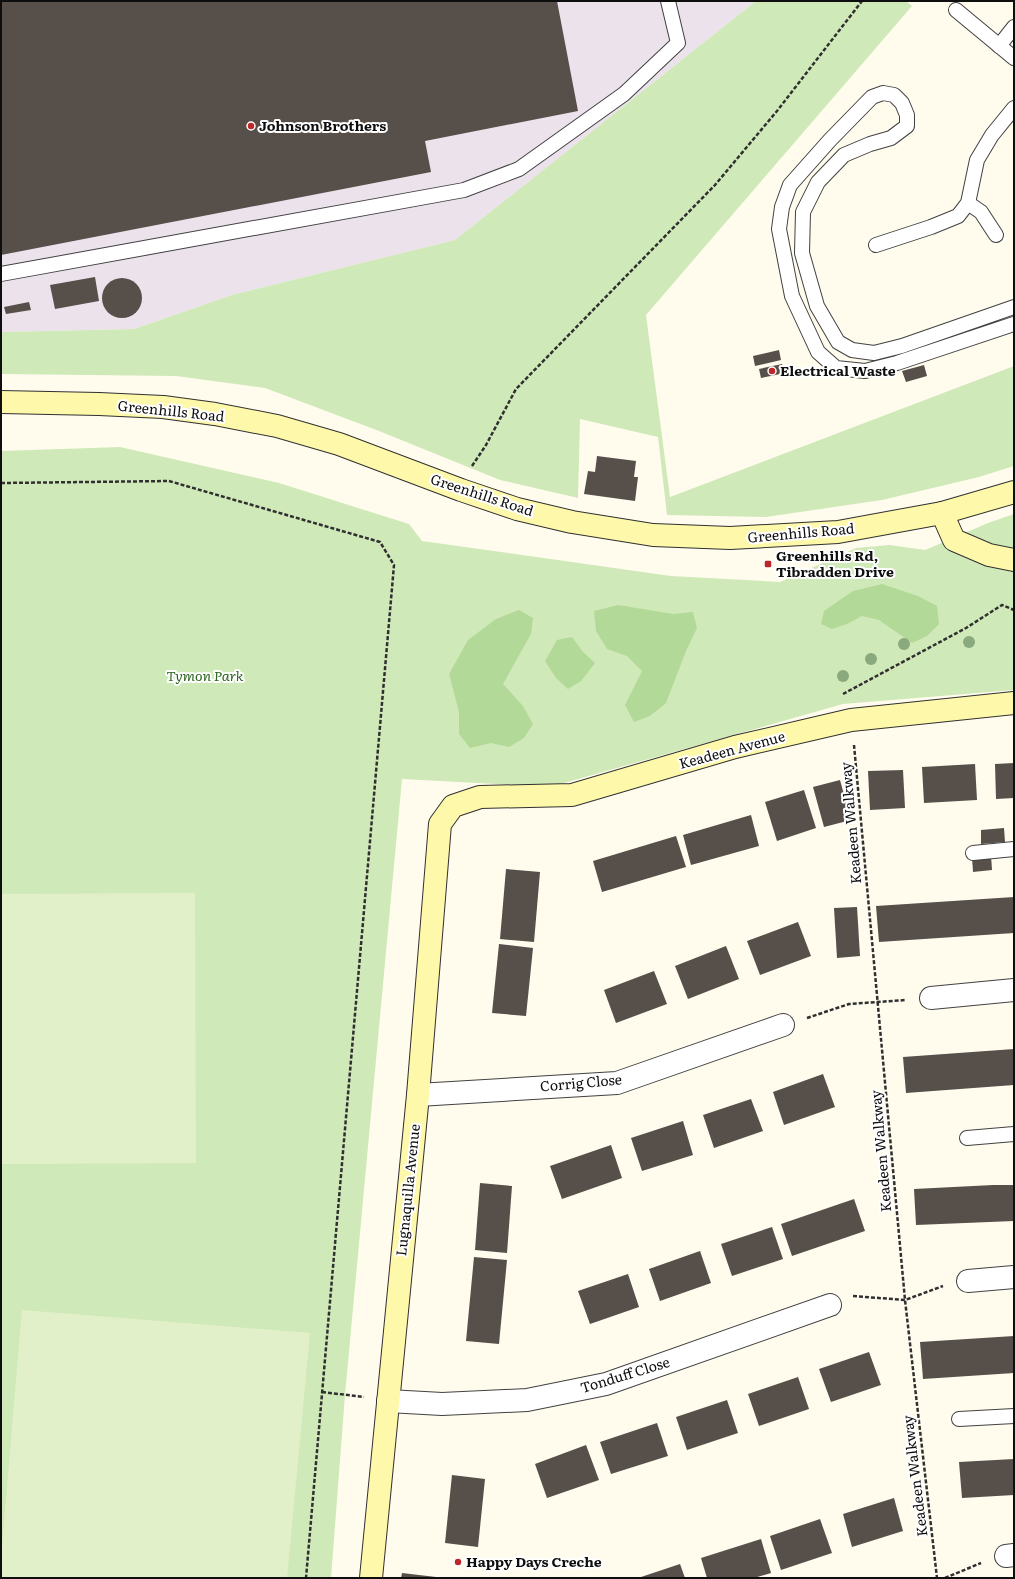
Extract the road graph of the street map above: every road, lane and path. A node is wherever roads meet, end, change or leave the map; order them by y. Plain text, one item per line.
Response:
1 (668, 1) edge
2 (862, 1) edge
3 (956, 10) dead end
4 (1014, 27) edge
5 (999, 46) junction
6 (1014, 58) edge
7 (1014, 108) edge
8 (968, 203) junction
9 (996, 235) dead end
10 (876, 245) dead end
11 (1, 274) edge
12 (1014, 307) edge
13 (1014, 324) edge
14 (1, 402) edge
15 (470, 470) dead end
16 (1, 484) edge
17 (1014, 492) edge
18 (942, 513) junction
19 (1014, 560) edge
20 (1014, 610) edge
21 (843, 694) dead end
22 (1014, 703) edge
23 (854, 739) dead end
24 (453, 806) joint
25 (1014, 849) edge
26 (973, 853) dead end
27 (1014, 990) edge
28 (931, 998) dead end
29 (907, 1000) dead end
30 (877, 1001) junction
31 (793, 1022) joint
32 (418, 1095) junction
33 (1014, 1134) edge
34 (967, 1138) dead end
35 (1014, 1277) edge
36 (958, 1282) joint
37 (852, 1296) dead end
38 (905, 1300) junction
39 (830, 1305) dead end
40 (322, 1392) junction
41 (388, 1401) junction
42 (1014, 1416) edge
43 (959, 1419) dead end
44 (1002, 1557) edge
45 (306, 1578) edge
46 (371, 1578) edge
47 (938, 1578) edge
48 (945, 1578) edge

1 - 11 lane
2 - 15 path
3 - 5 lane
4 - 5 lane
5 - 6 lane
7 - 8 lane
8 - 9 lane
8 - 10 lane
12 - 13 lane
14 - 18 street, Greenhills Road
16 - 40 path
17 - 18 street, Greenhills Road
18 - 19 street
20 - 21 path
22 - 24 street, Keadeen Avenue
23 - 30 path, Keadeen Walkway
24 - 32 street, Lugnaquilla Avenue
25 - 26 lane
27 - 28 street
29 - 30 path
30 - 31 path
30 - 38 path, Keadeen Walkway
31 - 32 street, Corrig Close
32 - 41 street, Lugnaquilla Avenue
33 - 34 lane
35 - 36 street
36 - 38 path
37 - 38 path
38 - 47 path, Keadeen Walkway
39 - 41 street, Tonduff Close
40 - 41 path
40 - 45 path
41 - 46 street, Lugnaquilla Avenue
42 - 43 lane
44 - 48 path

